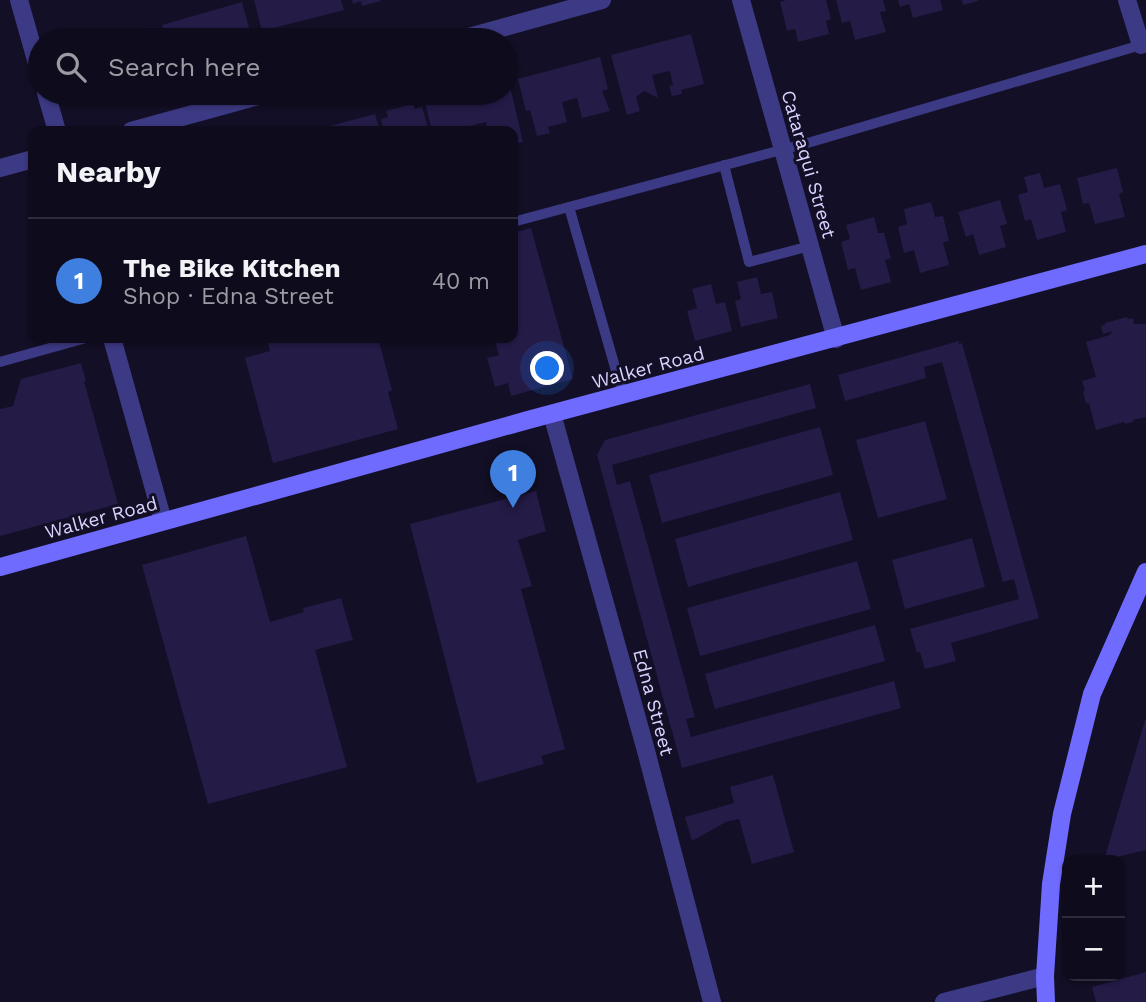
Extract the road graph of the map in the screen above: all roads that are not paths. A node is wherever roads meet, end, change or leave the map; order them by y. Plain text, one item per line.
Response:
1 (19, 0) edge
2 (602, 0) edge
3 (741, 0) edge
4 (1128, 0) edge
5 (501, 28) edge
6 (28, 32) edge
7 (1141, 46) joint
8 (49, 105) edge
9 (225, 105) edge
10 (56, 126) edge
11 (149, 126) edge
12 (783, 149) junction
13 (28, 160) edge
14 (724, 165) junction
15 (0, 168) edge
16 (569, 207) junction
17 (518, 221) edge
18 (810, 246) junction
19 (1146, 254) edge
20 (836, 339) junction
21 (68, 343) edge
22 (113, 343) edge
23 (0, 362) edge
24 (623, 395) junction
25 (552, 414) junction
26 (163, 522) junction
27 (0, 566) edge
28 (1146, 572) edge
29 (1045, 976) junction
30 (712, 1002) edge
31 (944, 1002) edge
32 (1046, 1002) edge

1 - 6 street
2 - 5 street
3 - 12 street, Cataraqui Street
4 - 7 street
7 - 12 lane
8 - 10 street
9 - 11 street
12 - 14 lane
12 - 18 street, Cataraqui Street
13 - 15 street
14 - 16 lane
14 - 18 lane
16 - 17 lane
16 - 24 lane
18 - 20 street, Cataraqui Street
19 - 20 main road, Walker Road
20 - 24 main road, Walker Road
21 - 23 lane
22 - 26 street
24 - 25 main road, Walker Road
25 - 26 main road, Walker Road
25 - 30 street, Edna Street
26 - 27 main road, Walker Road
28 - 29 main road
29 - 31 street
29 - 32 main road

